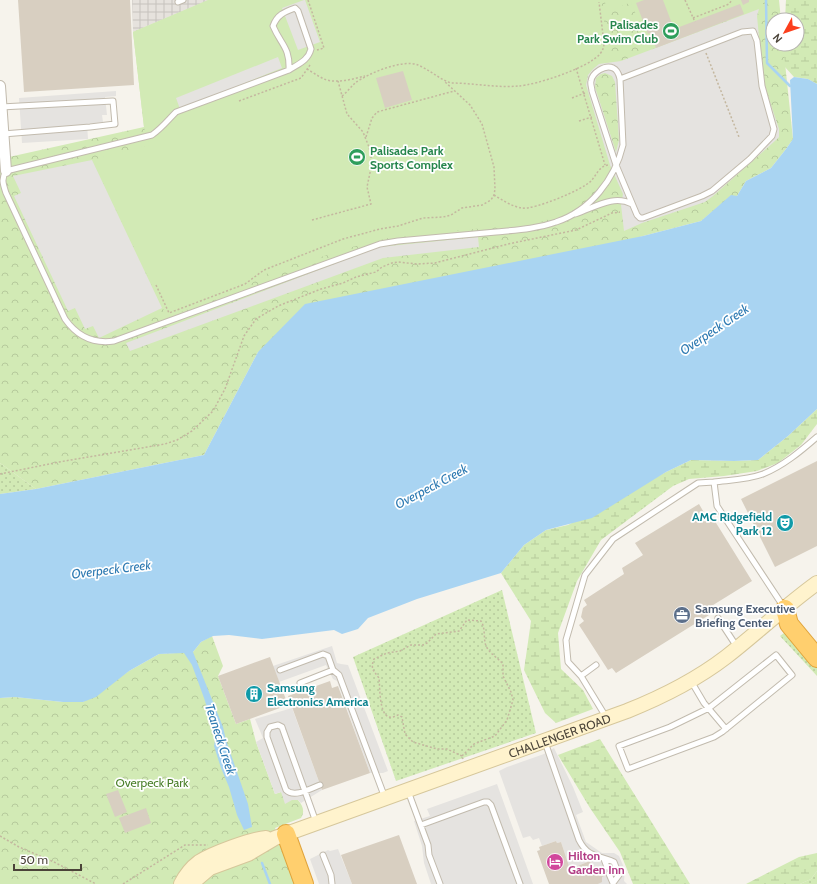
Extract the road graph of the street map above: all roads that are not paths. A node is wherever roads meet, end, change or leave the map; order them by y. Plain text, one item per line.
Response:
1 (289, 70) junction
2 (620, 79) junction
3 (0, 86) edge
4 (1, 107) junction
5 (3, 134) junction
6 (2, 152) edge
7 (616, 165) junction
8 (6, 171) junction
9 (632, 204) junction
10 (572, 215) junction
11 (817, 437) edge
12 (714, 482) junction
13 (817, 583) edge
14 (785, 609) junction
15 (718, 618) dead end
16 (817, 638) edge
17 (738, 647) junction
18 (817, 658) edge
19 (596, 665) dead end
20 (280, 670) dead end
21 (333, 670) junction
22 (581, 676) junction
23 (691, 680) junction
24 (300, 683) dead end
25 (709, 708) junction
26 (607, 718) junction
27 (726, 729) junction
28 (544, 741) junction
29 (320, 785) dead end
30 (408, 790) junction
31 (305, 791) junction
32 (385, 799) junction
33 (317, 823) junction
34 (421, 825) junction
35 (280, 836) junction
36 (323, 855) dead end
37 (604, 859) junction
38 (607, 867) dead end
39 (609, 874) dead end
40 (613, 883) edge
41 (181, 884) edge
42 (191, 884) edge
43 (304, 884) edge
44 (332, 884) edge
45 (440, 884) edge
46 (520, 884) edge

1 - 1 lane
1 - 8 lane
2 - 7 lane
2 - 7 lane
2 - 9 lane
3 - 4 street
4 - 5 street
4 - 5 lane
5 - 6 street
6 - 8 street
7 - 9 lane
7 - 10 lane
8 - 10 lane
9 - 10 lane
11 - 12 lane
12 - 14 lane
12 - 22 lane
13 - 14 main road, CHALLENGER ROAD
14 - 16 highway
14 - 17 main road, CHALLENGER ROAD
14 - 18 highway
15 - 17 lane
17 - 23 main road, CHALLENGER ROAD
19 - 22 lane
20 - 21 lane
21 - 24 lane
21 - 32 lane
22 - 26 lane
23 - 25 lane
23 - 26 main road, CHALLENGER ROAD
25 - 27 lane
25 - 27 lane
25 - 27 lane
26 - 28 main road, CHALLENGER ROAD
28 - 30 main road, CHALLENGER ROAD
28 - 37 lane
29 - 31 lane
30 - 32 main road, CHALLENGER ROAD
30 - 34 lane
31 - 31 lane
31 - 33 lane
32 - 33 main road, CHALLENGER ROAD
33 - 35 main road, CHALLENGER ROAD
34 - 45 lane
34 - 46 lane
35 - 41 main road, CHALLENGER ROAD
35 - 42 main road, CHALLENGER ROAD
35 - 43 highway
36 - 44 lane
37 - 38 lane
37 - 40 lane
39 - 40 lane

